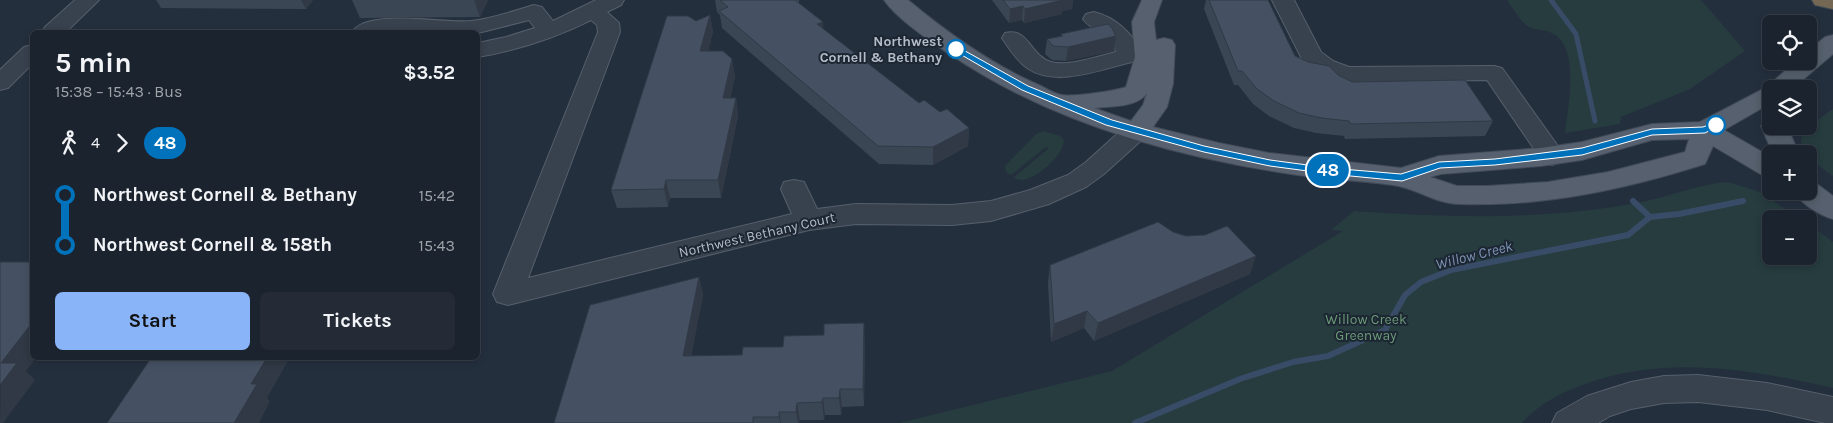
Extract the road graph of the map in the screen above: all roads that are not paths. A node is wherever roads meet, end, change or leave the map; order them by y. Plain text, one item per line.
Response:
1 (88, 0) edge
2 (895, 0) edge
3 (1152, 0) edge
4 (1282, 0) edge
5 (1823, 0) edge
6 (1833, 2) edge
7 (603, 5) edge
8 (1094, 19) dead end
9 (55, 30) edge
10 (369, 30) edge
11 (550, 31) junction
12 (1013, 38) dead end
13 (1833, 42) edge
14 (480, 50) edge
15 (30, 55) edge
16 (1792, 80) edge
17 (0, 83) edge
18 (1060, 103) junction
19 (1762, 104) edge
20 (1705, 130) junction
21 (1136, 131) junction
22 (1552, 156) junction
23 (1762, 164) edge
24 (1402, 177) junction
25 (1817, 180) edge
26 (794, 189) dead end
27 (1833, 191) edge
28 (1817, 198) edge
29 (1833, 209) edge
30 (809, 220) junction
31 (1833, 410) edge
32 (1569, 423) edge

1 - 9 street
2 - 18 main road
3 - 18 main road
3 - 21 main road
4 - 22 street
5 - 6 highway
7 - 11 street
7 - 30 street, Northwest Bethany Court
8 - 12 street
10 - 11 street
11 - 14 street
13 - 16 main road
15 - 17 street
18 - 21 main road
19 - 20 main road
20 - 22 main road
20 - 23 main road
20 - 24 main road
21 - 24 main road
21 - 30 street, Northwest Bethany Court
22 - 24 main road
25 - 27 main road
26 - 30 street
28 - 29 main road
31 - 32 street

